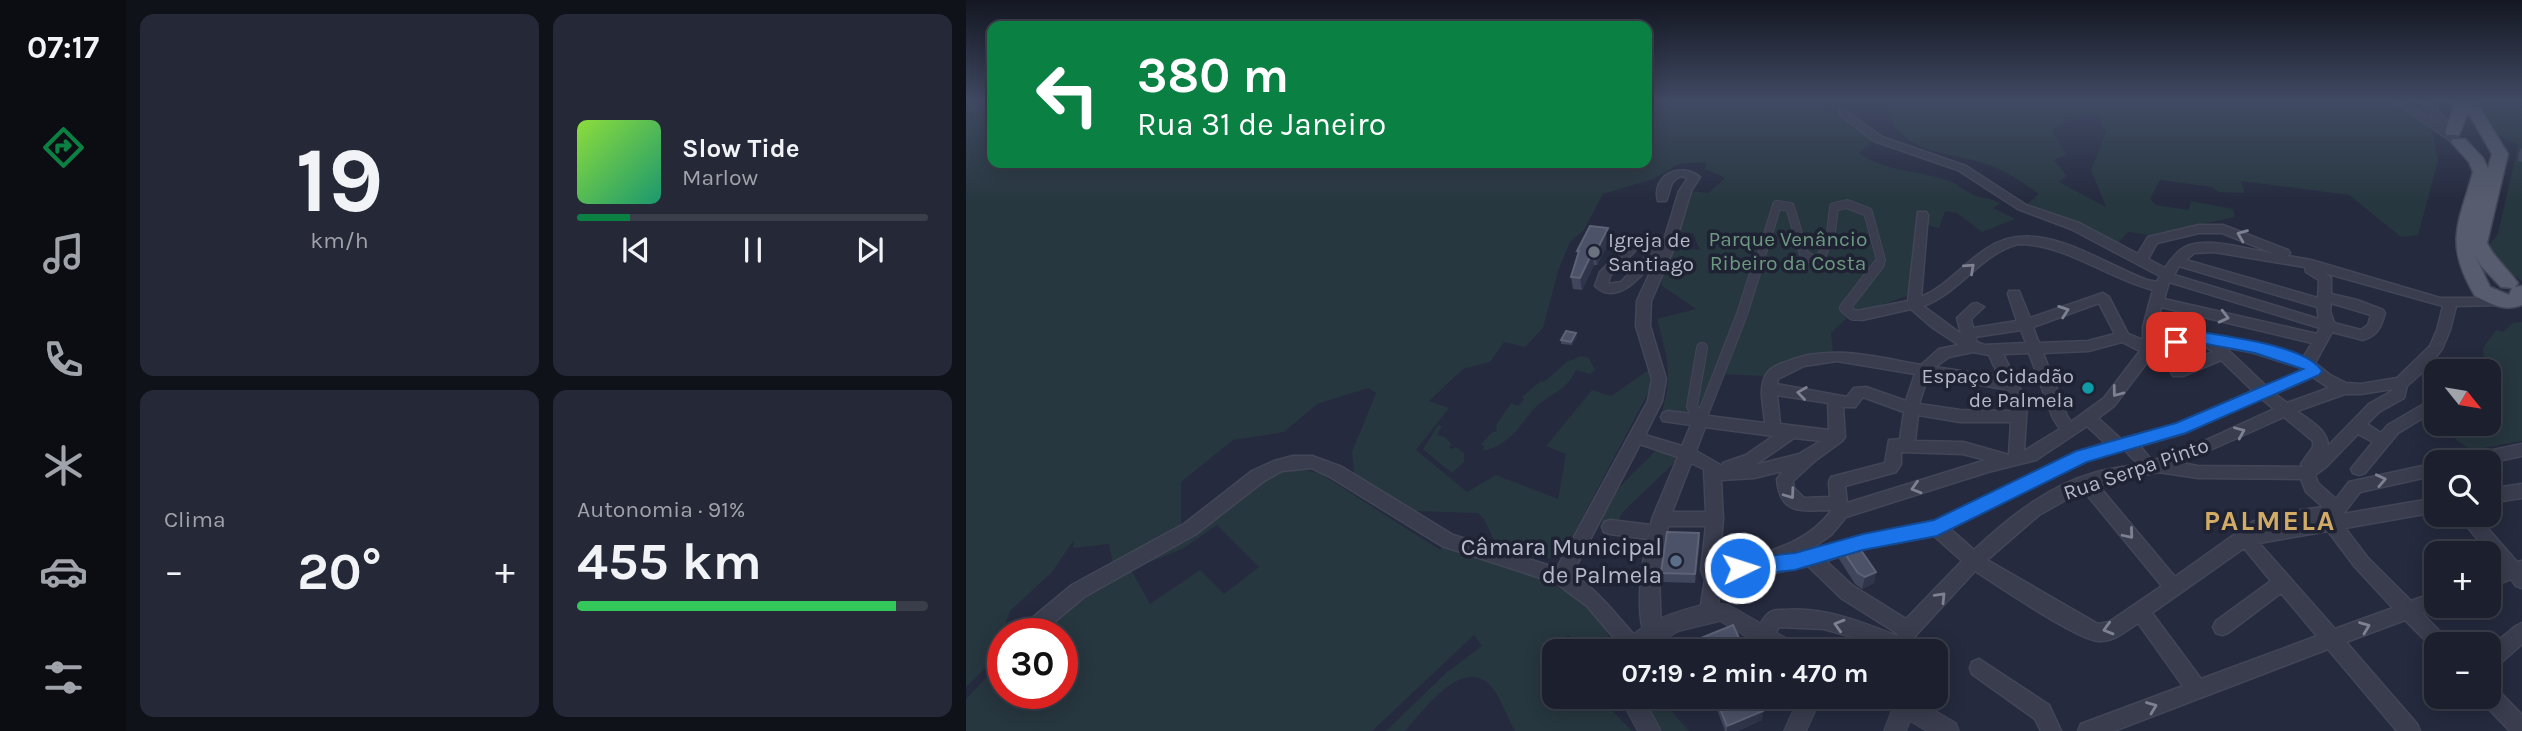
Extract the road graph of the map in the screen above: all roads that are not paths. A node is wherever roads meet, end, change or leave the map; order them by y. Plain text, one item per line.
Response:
1 (1874, 134) edge
2 (2451, 134) edge
3 (2490, 134) edge
4 (2455, 136) junction
5 (2495, 142) junction
6 (1662, 199) dead end
7 (1922, 215) dead end
8 (1672, 234) junction
9 (1630, 249) dead end
10 (2241, 252) junction
11 (2126, 253) junction
12 (2141, 261) junction
13 (2176, 261) junction
14 (2329, 268) junction
15 (2141, 284) junction
16 (2479, 284) junction
17 (2163, 285) junction
18 (2014, 294) dead end
19 (2514, 297) edge
20 (2324, 301) junction
21 (2451, 302) junction
22 (1914, 305) junction
23 (1977, 307) dead end
24 (2185, 307) junction
25 (1862, 315) joint
26 (2192, 321) dead end
27 (2024, 325) junction
28 (2328, 326) junction
29 (2123, 337) junction
30 (2208, 339) junction
31 (1970, 340) junction
32 (2322, 340) junction
33 (1702, 348) dead end
34 (2035, 348) junction
35 (1994, 349) junction
36 (2149, 349) junction
37 (2221, 355) junction
38 (2435, 359) edge
39 (2310, 367) junction
40 (1926, 370) junction
41 (2424, 370) edge
42 (2178, 372) dead end
43 (2009, 384) junction
44 (2400, 384) junction
45 (1769, 388) junction
46 (2343, 389) junction
47 (2262, 391) junction
48 (1835, 399) junction
49 (1910, 408) junction
50 (2284, 410) junction
51 (2424, 410) edge
52 (2020, 415) junction
53 (1668, 417) dead end
54 (2088, 418) junction
55 (1700, 422) junction
56 (2356, 425) junction
57 (2068, 429) junction
58 (1773, 430) junction
59 (1791, 432) junction
60 (1837, 437) junction
61 (2381, 440) junction
62 (1646, 441) dead end
63 (2123, 444) junction
64 (1900, 446) junction
65 (2522, 450) edge
66 (1687, 454) junction
67 (2501, 454) edge
68 (1812, 455) junction
69 (2013, 460) junction
70 (2145, 462) junction
71 (1712, 466) junction
72 (2360, 469) dead end
73 (2424, 472) edge
74 (2305, 473) junction
75 (2086, 482) junction
76 (2522, 491) edge
77 (2501, 494) edge
78 (2424, 506) edge
79 (1838, 512) junction
80 (2335, 517) junction
81 (1715, 519) junction
82 (1658, 526) junction
83 (1610, 527) dead end
84 (2477, 527) edge
85 (1937, 528) junction
86 (2245, 538) junction
87 (1811, 558) junction
88 (1975, 562) junction
89 (1740, 568) junction
90 (2519, 573) edge
91 (1561, 577) junction
92 (2501, 577) edge
93 (1714, 580) junction
94 (2283, 582) junction
95 (2174, 588) junction
96 (2424, 605) edge
97 (1709, 611) junction
98 (2407, 611) junction
99 (2140, 612) junction
100 (1045, 618) edge
101 (2222, 627) dead end
102 (1908, 630) junction
103 (2428, 632) edge
104 (2522, 632) edge
105 (1652, 633) junction
106 (1765, 636) junction
107 (1624, 639) edge
108 (1644, 639) edge
109 (1770, 639) edge
110 (1880, 639) edge
111 (1906, 639) edge
112 (2332, 639) junction
113 (2501, 651) edge
114 (1979, 668) dead end
115 (2197, 690) junction
116 (2501, 707) edge
117 (1637, 709) edge
118 (1805, 709) edge
119 (1894, 709) edge
120 (1911, 709) edge
121 (2522, 729) edge
122 (1650, 731) edge
123 (1796, 731) edge
124 (1895, 731) edge
125 (1948, 731) edge
126 (2051, 731) edge
127 (2088, 731) edge
128 (2410, 731) edge

1 - 11 street
2 - 4 street
3 - 5 main road
4 - 5 main road
4 - 16 main road
5 - 19 main road
6 - 8 street
7 - 22 street
8 - 9 street
8 - 91 street
10 - 13 street
10 - 14 street
10 - 20 street
11 - 12 street
11 - 15 street
14 -> 12 street
12 - 17 street
13 - 17 street
13 - 20 street
14 - 21 street
15 - 17 street
22 -> 15 street
16 - 19 main road
16 - 21 street
17 - 24 street
17 - 28 street
17 - 36 street
18 - 27 street
19 - 21 street
20 - 28 street
20 - 28 street
21 - 38 street
22 - 25 street
22 - 31 street
23 - 31 street
24 - 26 street
24 -> 32 street
25 - 55 street
27 -> 29 street
27 - 31 street
27 - 34 street
28 - 32 street
29 - 34 street
29 - 36 street
30 - 36 street
30 - 37 street
30 - 39 street
31 - 35 street
31 - 40 street
32 - 39 street
33 - 55 street
34 - 35 street
34 - 57 street
35 - 43 street
36 -> 54 street
37 - 42 street
37 - 47 street
39 - 46 street
39 - 47 street
40 - 43 street
40 - 45 street
40 - 49 street
41 - 44 street
43 - 52 street
44 - 46 street, Rua Serpa Pinto
44 - 56 street
48 -> 45 street
45 - 58 street
46 - 50 street, Rua Serpa Pinto
47 - 50 street
47 - 63 street
48 - 49 street
48 - 60 street
49 - 52 street
49 - 64 street
70 -> 50 street, Rua Serpa Pinto
50 - 74 street
51 - 61 street
52 - 69 street
53 - 55 street
54 - 57 street
54 - 63 street
55 - 58 street
55 - 66 street
56 - 61 street
56 - 74 street
57 - 69 street
58 - 59 street
59 - 60 street
59 - 71 street
60 - 68 street
61 - 72 street
62 - 66 street
63 - 70 street
63 - 85 street
64 - 69 street
64 - 79 street
65 - 67 street
66 - 71 street
66 - 82 street
68 - 71 street
68 -> 79 street
69 -> 79 street
70 - 74 street
70 - 75 street, Rua Serpa Pinto
71 - 81 street
80 -> 73 street
74 - 80 street
75 - 88 street, Rua Serpa Pinto
75 -> 95 street
76 - 77 street
78 - 80 street
79 - 89 street
80 - 86 street
80 - 98 street
81 - 82 street
81 - 93 street
82 - 83 street
82 - 105 street
84 - 90 street
85 - 87 street
85 - 88 street
86 - 94 street
86 - 95 street
87 - 89 street
87 - 102 street
99 -> 88 street
102 -> 88 street, Rua Serpa Pinto
89 - 93 street
90 - 92 street
91 - 100 street
91 - 107 street
93 - 97 street
94 - 101 street
94 - 112 street
95 - 99 street
96 - 98 street
97 - 105 street
97 - 106 street
98 - 103 street
112 -> 98 street
99 - 115 street
102 - 111 street, Rua Serpa Pinto
104 - 113 street
105 - 108 street
106 - 109 street
110 -> 106 street
112 - 115 street
112 - 128 street
114 - 126 street
127 -> 115 street
116 - 121 street
117 - 122 street
118 - 123 street
119 - 124 street
120 - 125 street

